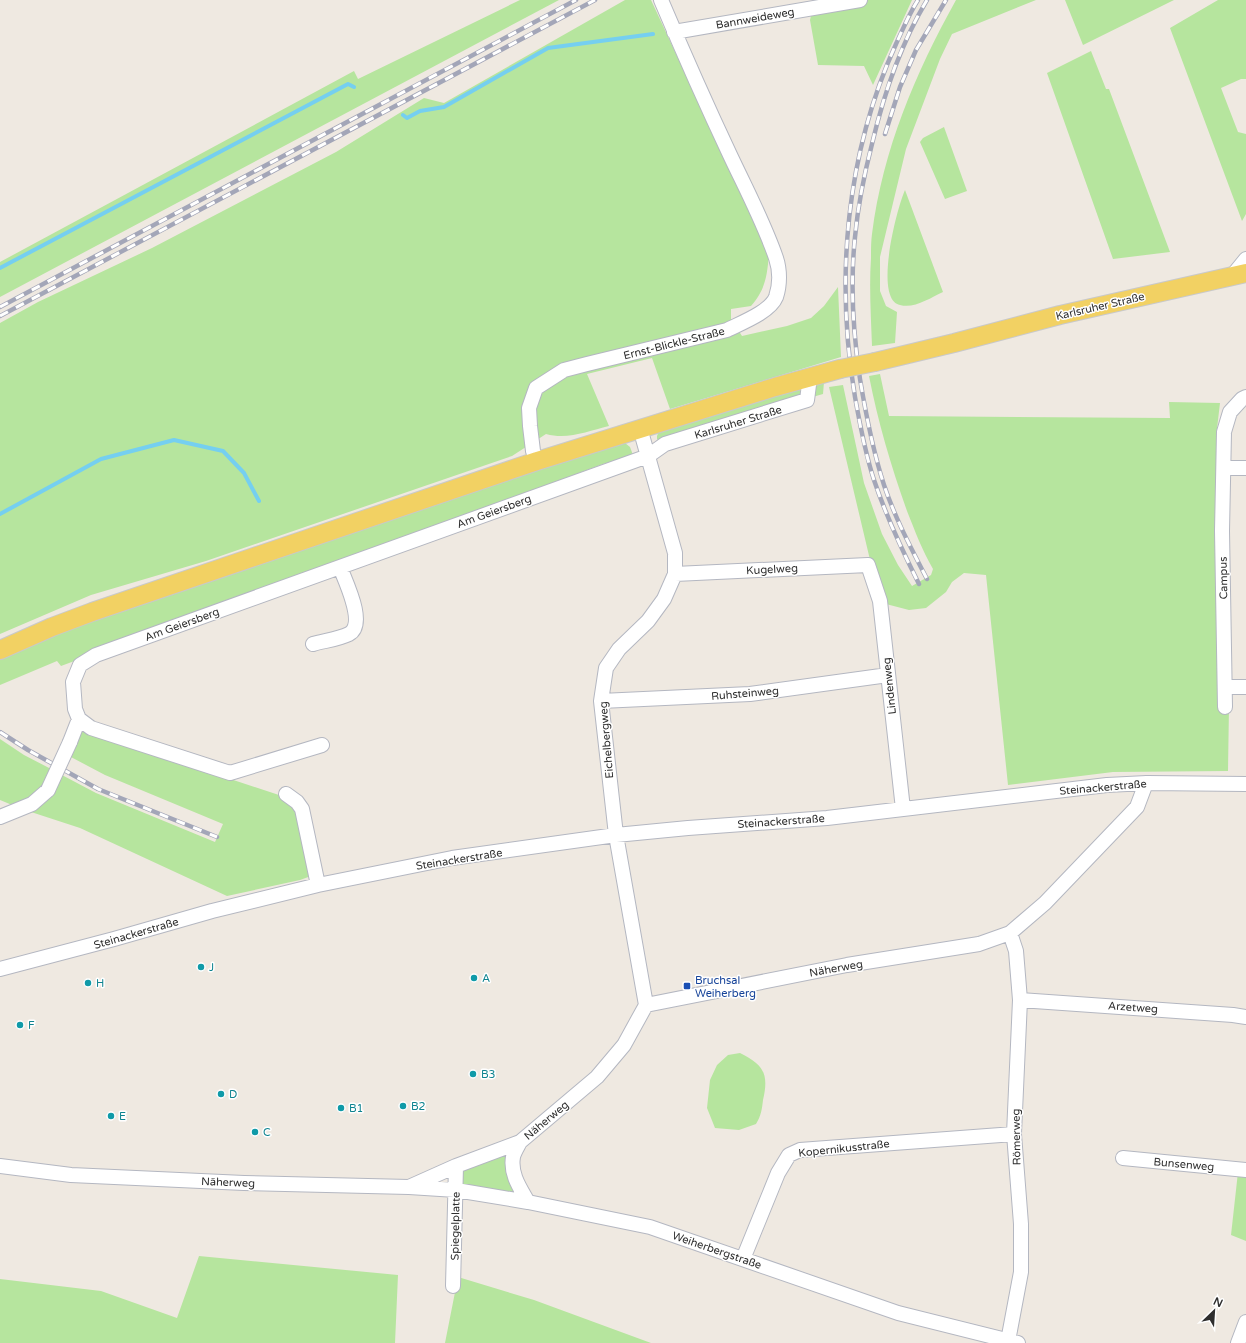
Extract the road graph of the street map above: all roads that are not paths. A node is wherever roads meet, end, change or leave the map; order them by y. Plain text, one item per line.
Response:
1 (660, 0) edge
2 (860, 0) edge
3 (674, 32) junction
4 (1246, 259) edge
5 (1239, 274) edge
6 (810, 377) junction
7 (1246, 397) edge
8 (640, 428) junction
9 (648, 456) junction
10 (537, 461) junction
11 (1224, 468) junction
12 (1246, 468) edge
13 (868, 564) joint
14 (340, 567) junction
15 (675, 574) junction
16 (313, 644) dead end
17 (0, 650) edge
18 (888, 675) junction
19 (1246, 687) edge
20 (1225, 688) junction
21 (601, 701) junction
22 (1225, 707) dead end
23 (79, 719) junction
24 (322, 745) dead end
25 (1146, 783) junction
26 (1246, 784) edge
27 (286, 794) dead end
28 (903, 809) junction
29 (0, 817) edge
30 (616, 836) junction
31 (318, 885) junction
32 (1010, 933) junction
33 (0, 969) edge
34 (1020, 1000) junction
35 (646, 1005) junction
36 (1246, 1017) edge
37 (1014, 1134) junction
38 (520, 1142) junction
39 (1123, 1158) dead end
40 (0, 1166) edge
41 (456, 1166) junction
42 (1246, 1170) edge
43 (409, 1187) junction
44 (456, 1190) junction
45 (528, 1202) junction
46 (742, 1259) junction
47 (453, 1286) dead end
48 (1246, 1322) edge
49 (1013, 1342) edge
50 (1238, 1343) edge

1 - 3 street, Ernst-Blickle-Straße
2 - 3 street, Bannweideweg
3 - 10 street, Ernst-Blickle-Straße
4 - 5 street
5 - 6 main road, Karlsruher Straße, bridge
6 - 8 main road, Karlsruher Straße
6 - 9 street, Karlsruher Straße
7 - 11 street, Campus
8 - 9 street, Eichelbergweg
8 - 10 main road, Karlsruher Straße
9 - 14 street, Am Geiersberg
9 - 15 street, Eichelbergweg
10 - 17 main road, Karlsruher Straße
11 - 12 street
11 - 20 street, Campus
13 - 15 street, Kugelweg
13 - 18 street, Lindenweg
14 - 16 street
14 - 23 street, Am Geiersberg
15 - 21 street, Eichelbergweg
18 - 21 street, Ruhsteinweg
18 - 28 street, Lindenweg
19 - 20 street
20 - 22 street, Campus
21 - 30 street, Eichelbergweg
23 - 24 street
23 - 29 street, bridge
25 - 26 street, Steinackerstraße
25 - 28 street, Steinackerstraße
25 - 32 street, Näherweg
27 - 31 street
28 - 30 street, Steinackerstraße
30 - 31 street, Steinackerstraße
30 - 35 street, Eichelbergweg
31 - 33 street, Steinackerstraße
32 - 34 street, Römerweg
32 - 35 street, Näherweg
34 - 36 street, Arzetweg
34 - 37 street, Römerweg
35 - 38 street, Näherweg
37 - 46 street, Kopernikusstraße
37 - 49 street, Römerweg
38 - 41 street, Näherweg
38 - 45 street, Näherweg
39 - 42 street, Bunsenweg
40 - 43 street, Näherweg
41 - 43 street, Näherweg
41 - 44 street, Spiegelplatte
43 - 44 street, Weiherbergstraße
44 - 45 street, Weiherbergstraße
44 - 47 street, Spiegelplatte
45 - 46 street, Weiherbergstraße
46 - 49 street, Weiherbergstraße
48 - 50 street

